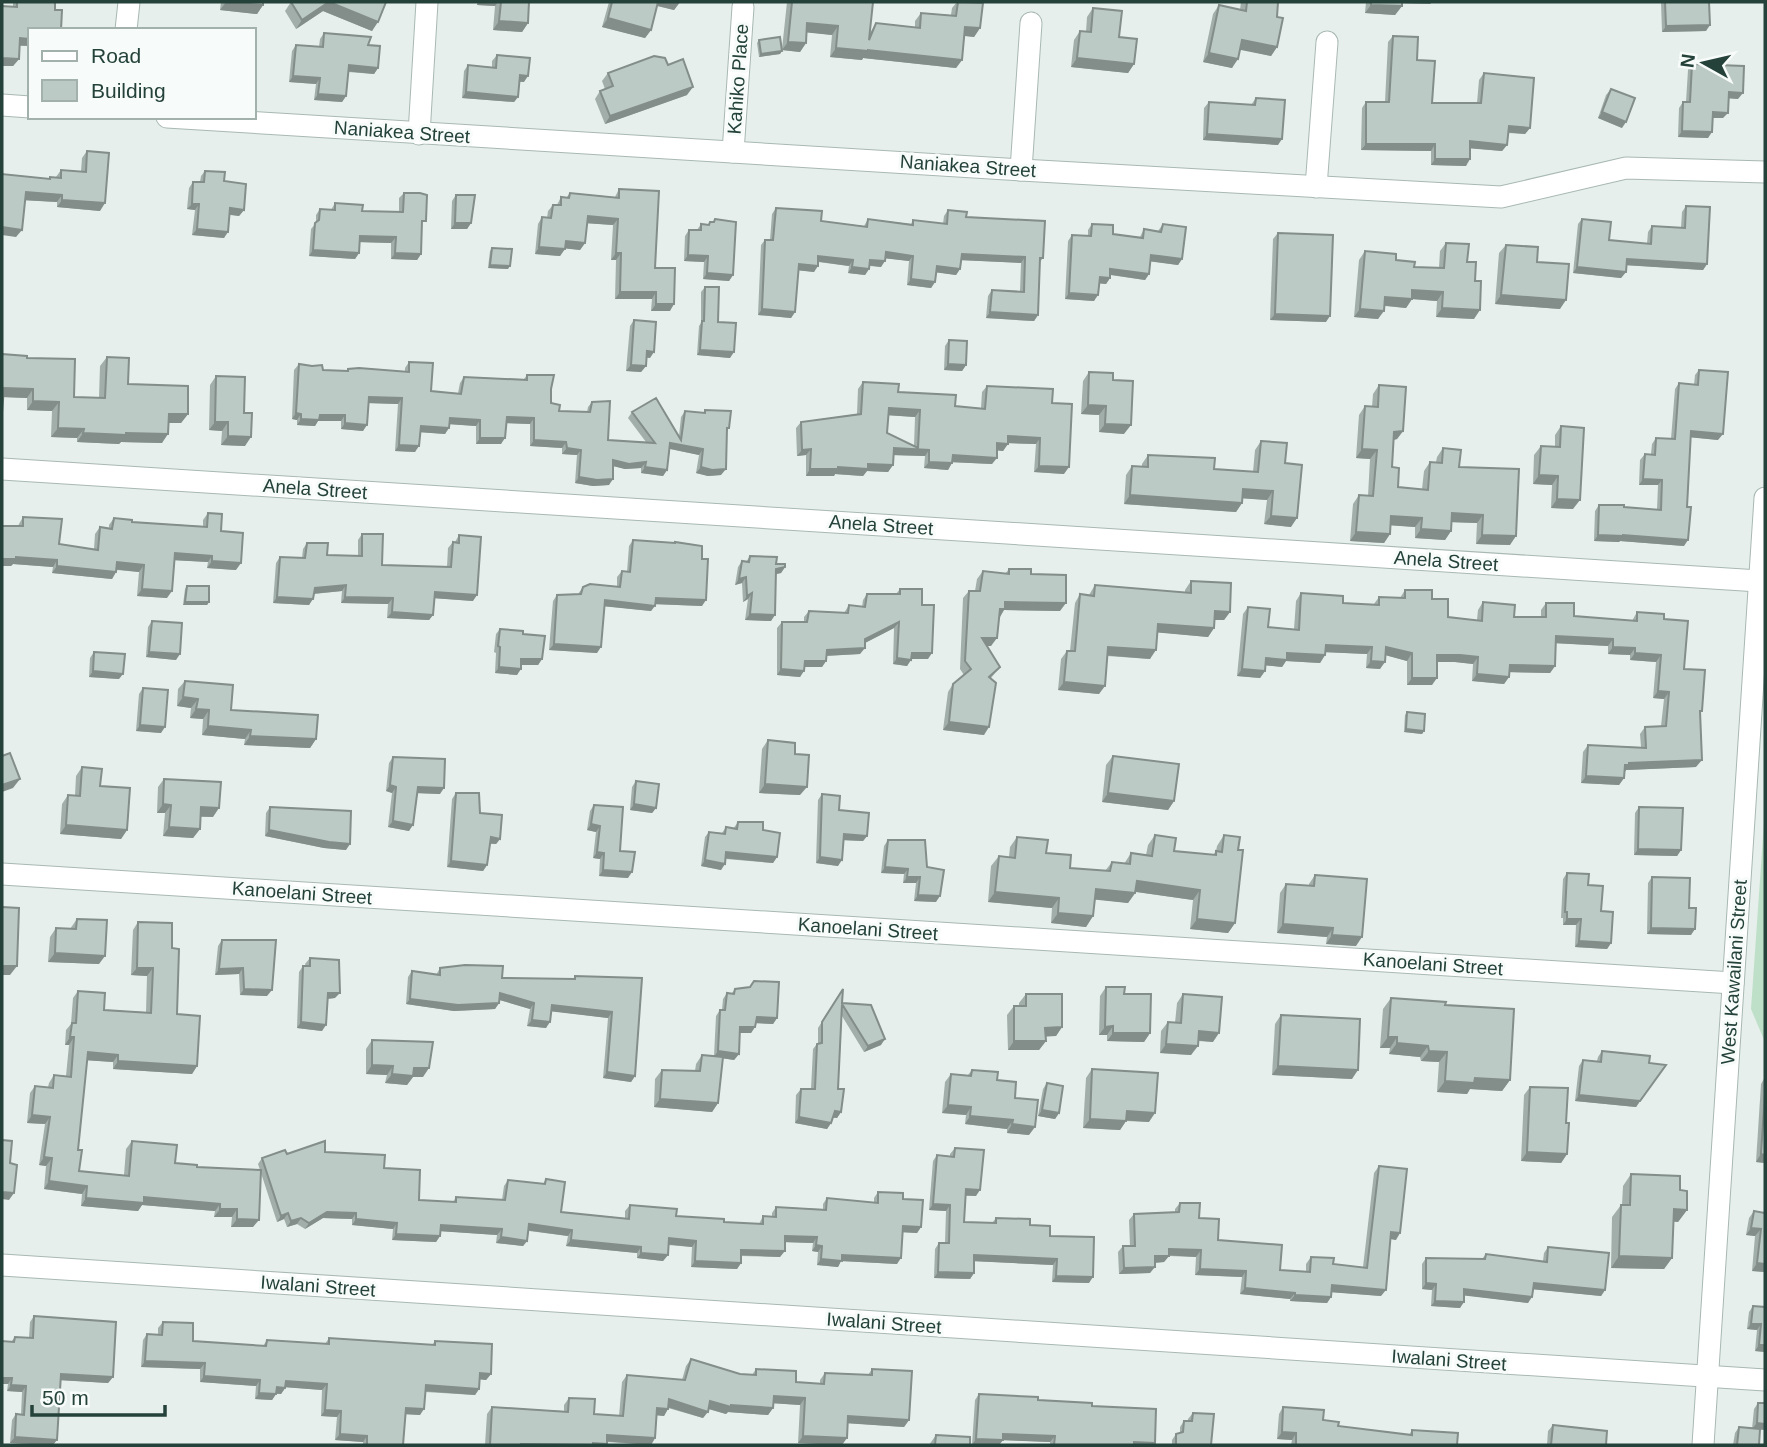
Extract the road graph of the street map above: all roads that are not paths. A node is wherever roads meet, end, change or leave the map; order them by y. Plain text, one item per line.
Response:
1 (129, 2) edge
2 (427, 2) edge
3 (743, 7) dead end
4 (1031, 23) dead end
5 (126, 28) edge
6 (1327, 42) dead end
7 (2, 105) edge
8 (28, 107) edge
9 (197, 119) edge
10 (419, 134) junction
11 (733, 152) junction
12 (1021, 170) junction
13 (1765, 172) edge
14 (1316, 187) junction
15 (2, 469) edge
16 (1765, 498) edge
17 (1759, 581) junction
18 (2, 874) edge
19 (1733, 983) junction
20 (2, 1265) edge
21 (1708, 1377) junction
22 (1765, 1380) edge
23 (1703, 1445) edge

1 - 5 street
2 - 10 street
3 - 11 street, Kahiko Place
4 - 12 street
6 - 14 street
7 - 8 street
9 - 10 street, Naniakea Street
10 - 11 street, Naniakea Street
11 - 12 street, Naniakea Street
12 - 14 street, Naniakea Street
13 - 14 street, Naniakea Street
15 - 17 street, Anela Street
16 - 17 street, West Kawailani Street
17 - 19 street, West Kawailani Street
18 - 19 street, Kanoelani Street
19 - 21 street, West Kawailani Street
20 - 21 street, Iwalani Street
21 - 22 street, Iwalani Street
21 - 23 street, West Kawailani Street

